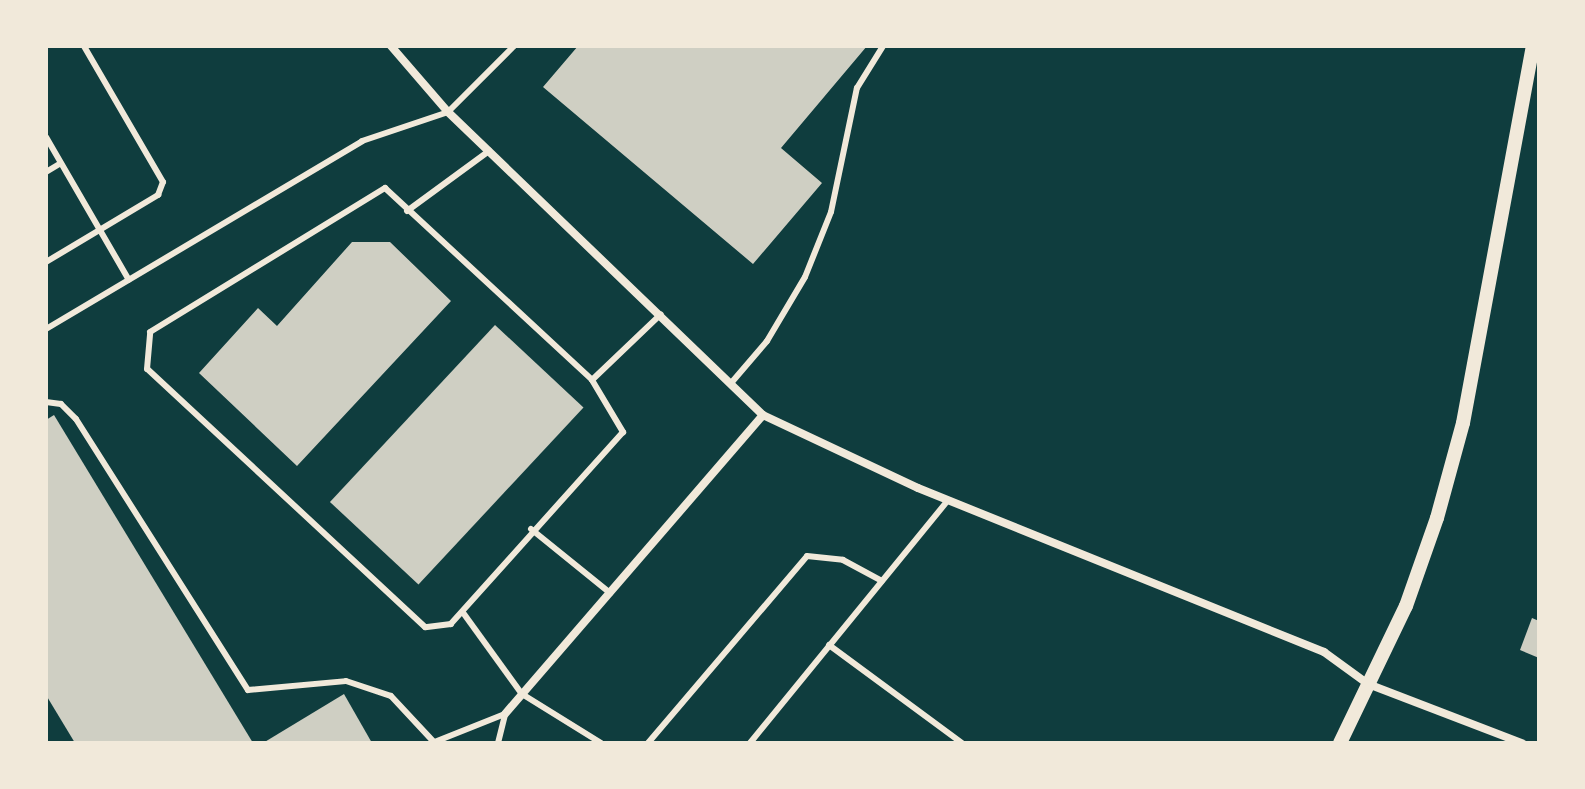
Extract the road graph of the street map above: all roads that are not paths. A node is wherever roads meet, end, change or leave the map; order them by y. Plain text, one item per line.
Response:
1 (84, 46) edge
2 (391, 46) edge
3 (514, 46) edge
4 (883, 46) edge
5 (1533, 46) edge
6 (448, 112) junction
7 (46, 137) edge
8 (489, 151) junction
9 (61, 163) junction
10 (46, 172) edge
11 (407, 211) junction
12 (99, 230) junction
13 (46, 262) edge
14 (129, 280) junction
15 (661, 314) junction
16 (46, 329) edge
17 (592, 380) junction
18 (732, 382) junction
19 (46, 402) edge
20 (763, 415) junction
21 (948, 500) junction
22 (531, 529) junction
23 (882, 581) junction
24 (610, 593) junction
25 (464, 614) junction
26 (829, 645) junction
27 (1368, 684) junction
28 (522, 694) junction
29 (505, 714) junction
30 (432, 742) edge
31 (498, 743) edge
32 (601, 743) edge
33 (648, 743) edge
34 (750, 743) edge
35 (962, 743) edge
36 (1340, 743) edge
37 (1522, 743) edge

1 - 12 lane
2 - 6 street
3 - 6 lane
4 - 18 lane
5 - 27 street
6 - 8 street
6 - 14 lane
7 - 9 lane
8 - 11 lane
8 - 15 street
9 - 10 lane
9 - 12 lane
11 - 17 lane
11 - 25 lane
12 - 13 lane
12 - 14 lane
14 - 16 lane
15 - 17 lane
15 - 18 street
17 - 22 lane
18 - 20 street
19 - 30 lane
20 - 21 street
20 - 24 street
21 - 23 lane
21 - 27 street
22 - 24 lane
22 - 25 lane
23 - 26 lane
23 - 33 lane
24 - 28 street
25 - 28 lane
26 - 34 lane
26 - 35 lane
27 - 36 street
27 - 37 street
28 - 29 street
28 - 32 lane
29 - 30 lane
29 - 31 lane

